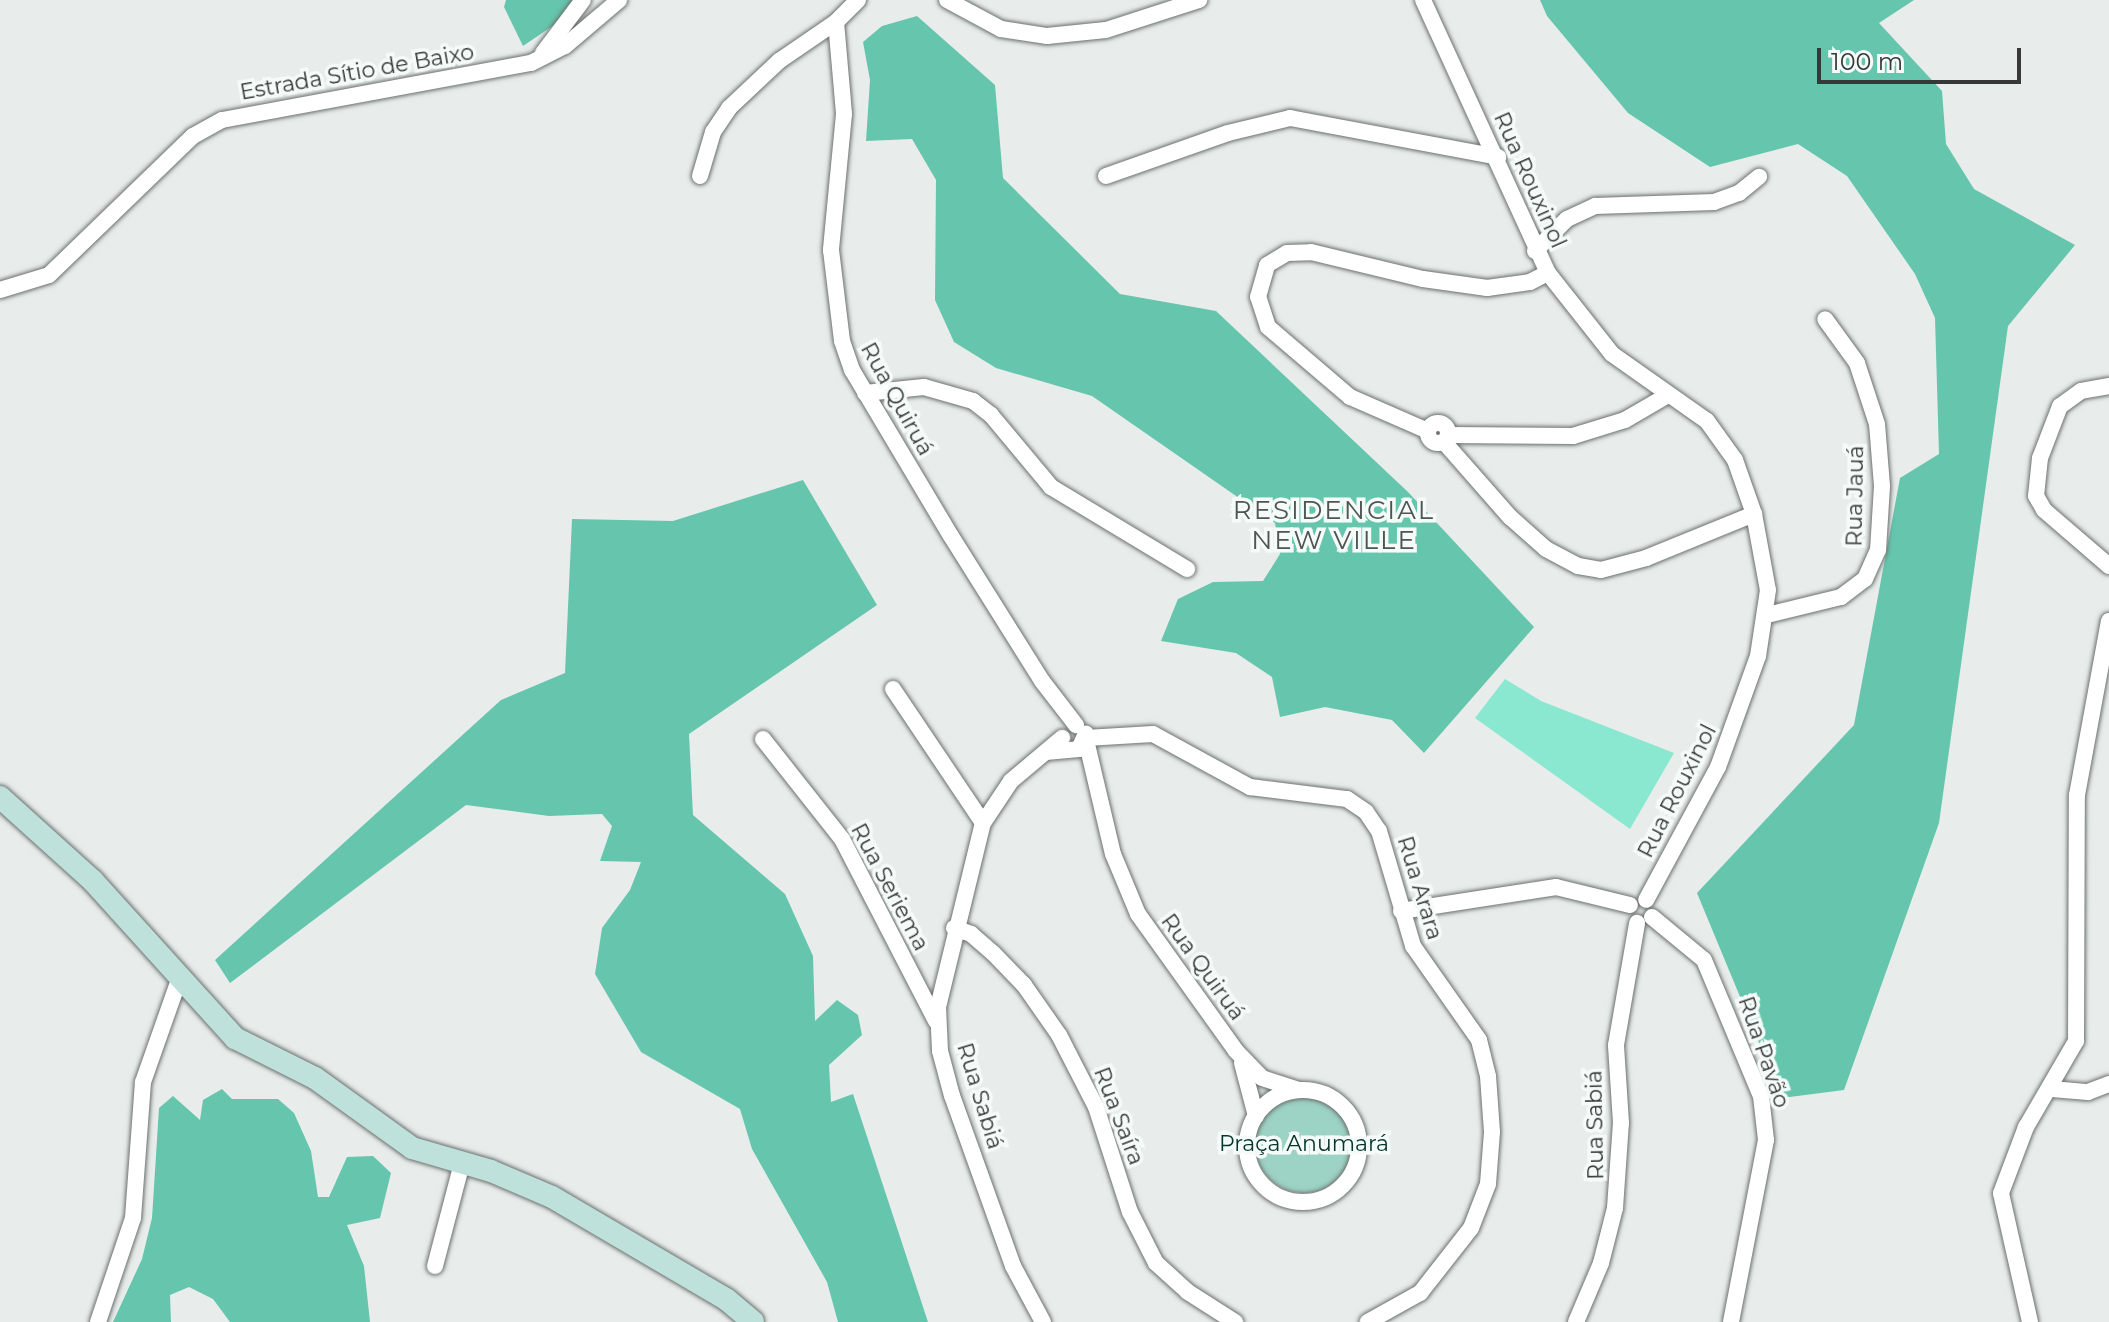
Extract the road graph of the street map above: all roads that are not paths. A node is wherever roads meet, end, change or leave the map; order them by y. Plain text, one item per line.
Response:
1 (583, 0) edge
2 (858, 0) edge
3 (947, 0) edge
4 (1199, 0) edge
5 (1423, 0) edge
6 (610, 2) edge
7 (836, 22) junction
8 (531, 63) junction
9 (1484, 127) junction
10 (1459, 147) junction
11 (1498, 157) junction
12 (700, 176) dead end
13 (1106, 176) dead end
14 (1759, 177) dead end
15 (1535, 251) junction
16 (1548, 273) junction
17 (0, 290) edge
18 (1825, 319) dead end
19 (1648, 381) junction
20 (2109, 386) edge
21 (865, 393) junction
22 (1668, 395) junction
23 (1644, 410) junction
24 (1440, 432) junction
25 (1754, 514) junction
26 (2109, 566) edge
27 (1187, 569) dead end
28 (1767, 615) junction
29 (2109, 621) edge
30 (893, 689) dead end
31 (2109, 712) edge
32 (2092, 726) junction
33 (1075, 738) junction
34 (763, 739) dead end
35 (964, 793) junction
36 (0, 797) edge
37 (993, 803) junction
38 (983, 823) junction
39 (1638, 903) junction
40 (1401, 911) junction
41 (1645, 920) junction
42 (954, 928) junction
43 (180, 977) junction
44 (938, 1026) junction
45 (1236, 1051) junction
46 (2109, 1084) edge
47 (2052, 1089) junction
48 (1299, 1090) junction
49 (1256, 1116) junction
50 (462, 1163) junction
51 (435, 1266) dead end
52 (750, 1320) edge
53 (98, 1322) edge
54 (1043, 1322) edge
55 (1235, 1322) edge
56 (1368, 1322) edge
57 (1576, 1322) edge
58 (1731, 1322) edge
59 (2030, 1322) edge

1 - 8 street
2 - 7 street
3 - 4 street
5 - 9 street, Rua Rouxinol
6 - 8 street, Estrada Sítio de Baixo
7 - 12 street
7 - 21 street, Rua Quiruá
8 - 17 street, Estrada Sítio de Baixo
9 - 10 street
9 - 11 street, Rua Rouxinol
10 - 11 street
10 - 13 street
11 - 15 street, Rua Rouxinol
14 - 15 street
15 - 16 street, Rua Rouxinol
16 - 19 street, Rua Rouxinol
16 - 24 street
18 - 28 street, Rua Jauá
19 - 22 street, Rua Rouxinol
19 - 23 street
20 - 26 street
21 - 27 street
21 - 33 street, Rua Quiruá
22 - 23 street
22 - 25 street, Rua Rouxinol
23 - 24 street
24 - 25 street
25 - 28 street, Rua Rouxinol
28 - 39 street, Rua Rouxinol
29 - 32 street
30 - 35 street
31 - 32 street
32 - 47 street
33 - 37 street, Rua Sabiá
33 - 40 street, Rua Arara
33 - 45 street, Rua Quiruá
34 - 44 street, Rua Seriema
35 - 37 street
35 - 38 street
36 - 43 main road
37 - 38 street, Rua Sabiá
38 - 42 street, Rua Sabiá
39 - 40 street
39 - 41 street
40 - 56 street, Rua Arara
41 - 57 street, Rua Sabiá
41 - 58 street, Rua Pavão
42 - 44 street, Rua Sabiá
42 - 55 street, Rua Saíra
43 - 50 main road
43 - 53 street
44 - 54 street, Rua Sabiá
45 - 48 street
45 - 49 street
46 - 47 street
47 - 59 street
48 - 49 street
48 - 49 street
50 - 51 street
50 - 52 main road

